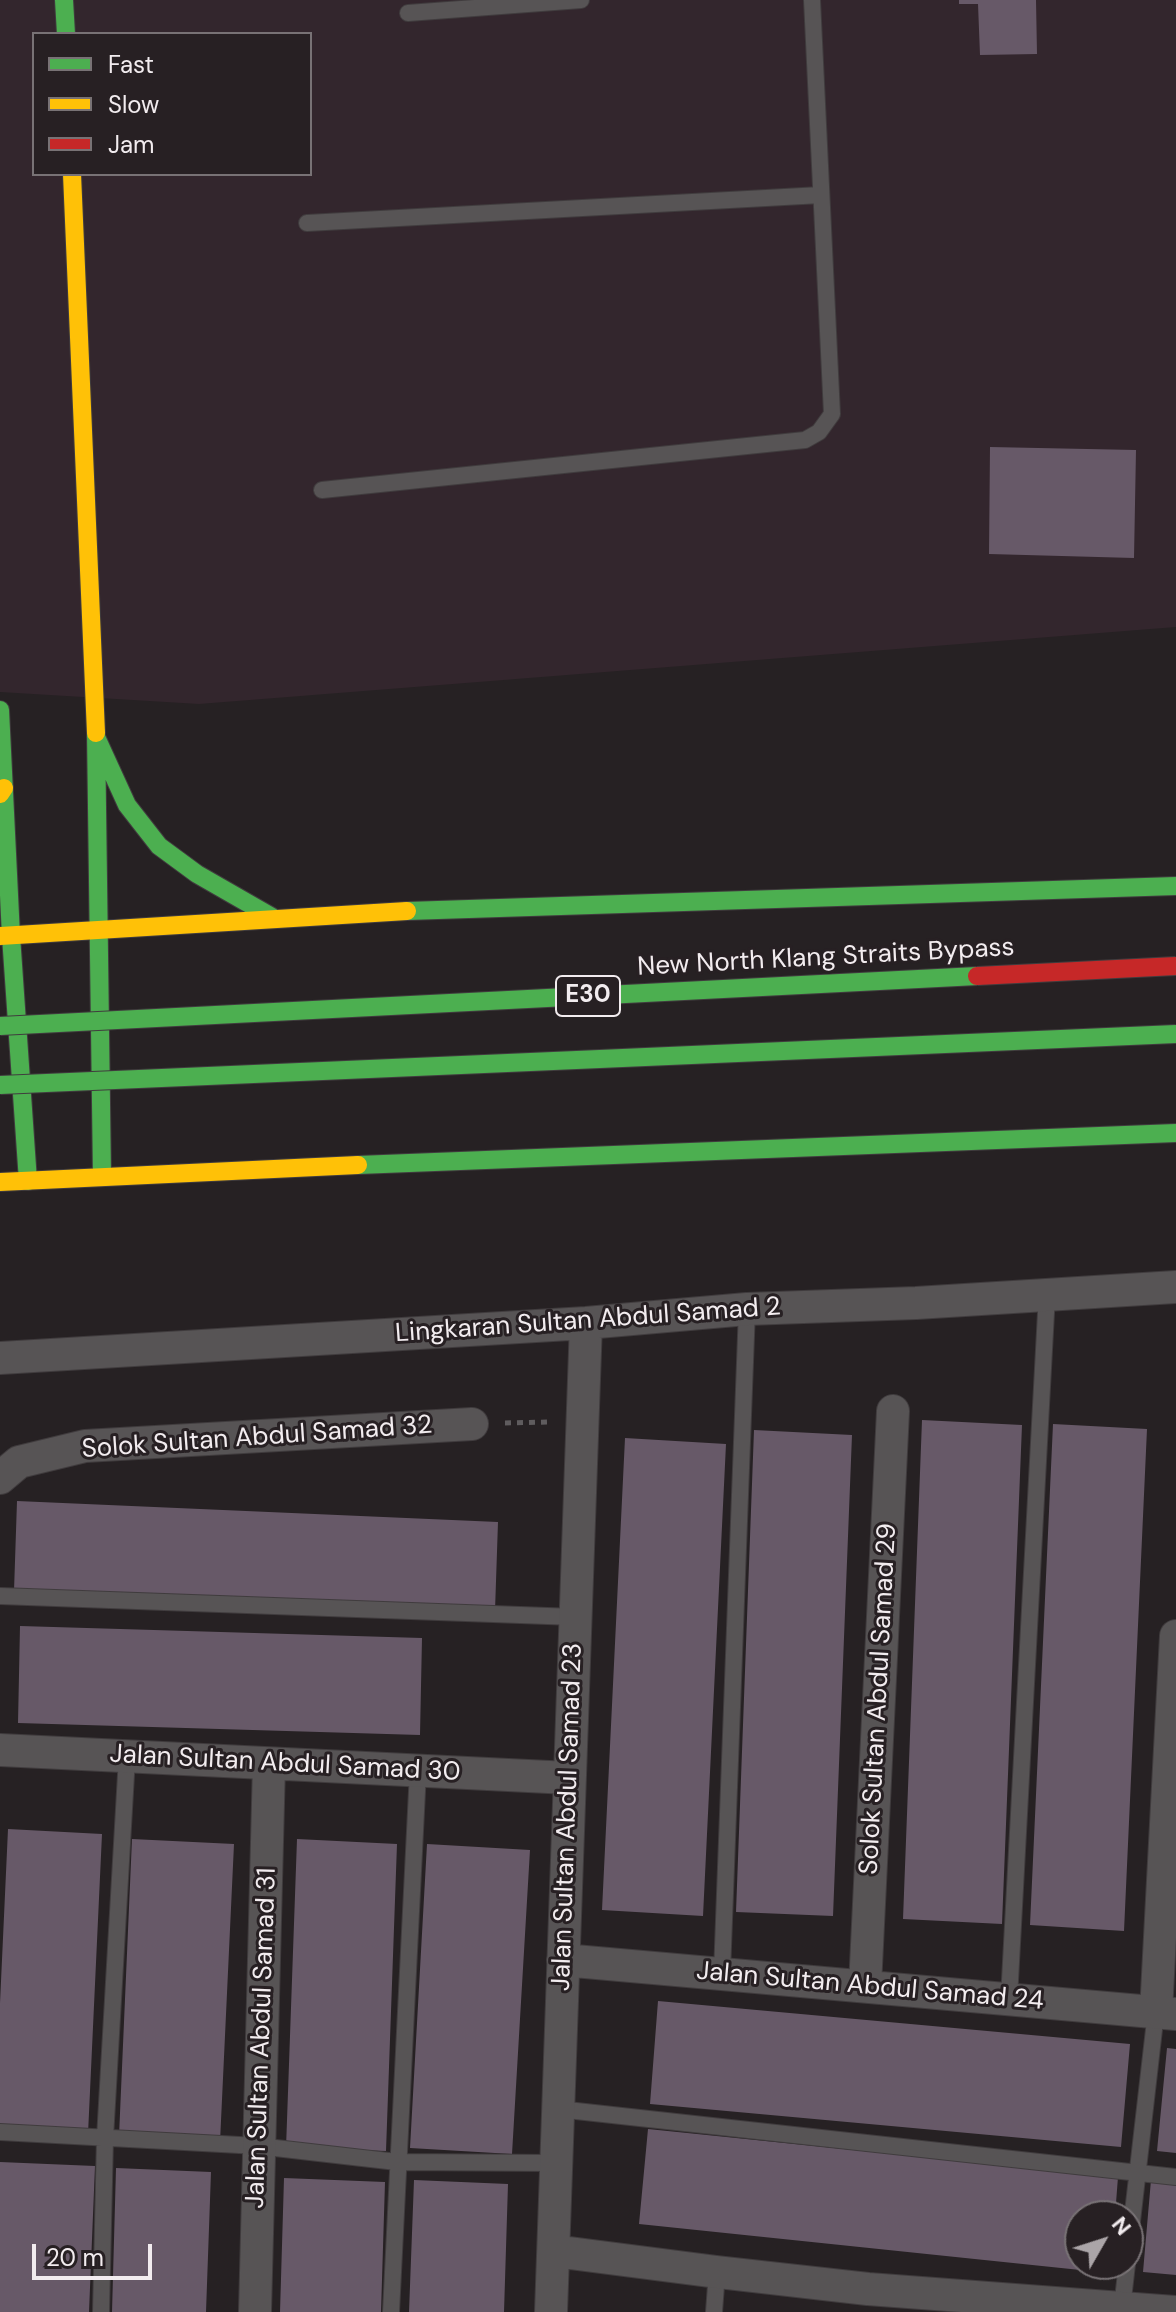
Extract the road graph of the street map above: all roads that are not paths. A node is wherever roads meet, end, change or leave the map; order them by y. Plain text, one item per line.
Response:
1 (64, 0) edge
2 (581, 0) edge
3 (812, 0) edge
4 (408, 13) dead end
5 (66, 32) edge
6 (72, 176) edge
7 (821, 195) junction
8 (307, 223) dead end
9 (322, 490) dead end
10 (0, 710) edge
11 (96, 737) junction
12 (2, 791) edge
13 (1176, 886) edge
14 (272, 917) junction
15 (100, 928) junction
16 (6, 936) edge
17 (1176, 966) edge
18 (0, 1026) edge
19 (1176, 1034) edge
20 (0, 1085) edge
21 (1176, 1133) edge
22 (102, 1176) junction
23 (28, 1181) junction
24 (0, 1182) edge
25 (1176, 1287) edge
26 (1047, 1294) junction
27 (747, 1309) junction
28 (586, 1323) junction
29 (0, 1358) edge
30 (893, 1411) dead end
31 (472, 1424) road end
32 (0, 1478) edge
33 (0, 1596) edge
34 (575, 1617) junction
35 (1176, 1636) edge
36 (0, 1750) edge
37 (127, 1757) junction
38 (269, 1764) junction
39 (418, 1771) junction
40 (569, 1778) junction
41 (563, 1960) junction
42 (722, 1973) junction
43 (865, 1986) junction
44 (1009, 1999) junction
45 (1166, 2013) edge
46 (558, 2109) junction
47 (0, 2132) edge
48 (105, 2138) junction
49 (258, 2146) junction
50 (397, 2162) junction
51 (556, 2163) junction
52 (1138, 2174) junction
53 (1176, 2177) edge
54 (1135, 2200) edge
55 (554, 2251) junction
56 (717, 2272) junction
57 (1134, 2280) edge
58 (867, 2300) edge
59 (1012, 2306) edge
60 (1148, 2310) edge
61 (101, 2312) edge
62 (255, 2312) edge
63 (391, 2312) edge
64 (551, 2312) edge
65 (714, 2312) edge

1 - 5 main road
2 - 4 lane
3 - 7 lane
6 - 11 main road
7 - 8 lane
7 - 9 lane
10 - 12 main road
11 - 14 main road
11 - 15 main road
12 - 16 main road
13 - 14 main road
14 - 15 main road
15 - 16 main road
15 - 22 main road
16 - 23 main road
17 - 18 main road, New North Klang Straits Bypass / E30, bridge
19 - 20 main road, bridge
21 - 22 main road
22 - 23 main road
23 - 24 main road
25 - 26 street, Lingkaran Sultan Abdul Samad 2
26 - 27 street, Lingkaran Sultan Abdul Samad 2
26 - 44 lane
27 - 28 street, Lingkaran Sultan Abdul Samad 2
27 - 42 lane
28 - 29 street, Lingkaran Sultan Abdul Samad 2
28 - 34 street, Jalan Sultan Abdul Samad 23
30 - 43 street, Solok Sultan Abdul Samad 29
31 - 32 street, Solok Sultan Abdul Samad 32
33 - 34 lane
34 - 40 street, Jalan Sultan Abdul Samad 23
35 - 45 street
36 - 37 street, Jalan Sultan Abdul Samad 30
37 - 38 street, Jalan Sultan Abdul Samad 30
37 - 48 lane
38 - 39 street, Jalan Sultan Abdul Samad 30
38 - 49 street, Jalan Sultan Abdul Samad 31
39 - 40 street, Jalan Sultan Abdul Samad 30
39 - 50 lane
40 - 41 street, Jalan Sultan Abdul Samad 23
41 - 42 street, Jalan Sultan Abdul Samad 24
41 - 46 street, Jalan Sultan Abdul Samad 23
42 - 43 street, Jalan Sultan Abdul Samad 24
43 - 44 street, Jalan Sultan Abdul Samad 24
44 - 45 street, Jalan Sultan Abdul Samad 24
45 - 52 lane
46 - 51 street, Jalan Sultan Abdul Samad 23
46 - 52 lane
47 - 48 lane
48 - 49 lane
48 - 61 lane
49 - 50 lane
49 - 62 street, Jalan Sultan Abdul Samad 31
50 - 51 lane
50 - 63 lane
51 - 55 street, Jalan Sultan Abdul Samad 23
52 - 53 lane
52 - 54 lane
55 - 56 street
55 - 64 street, Jalan Sultan Abdul Samad 23
56 - 58 street
56 - 65 lane
57 - 60 lane
58 - 59 street
59 - 60 street

